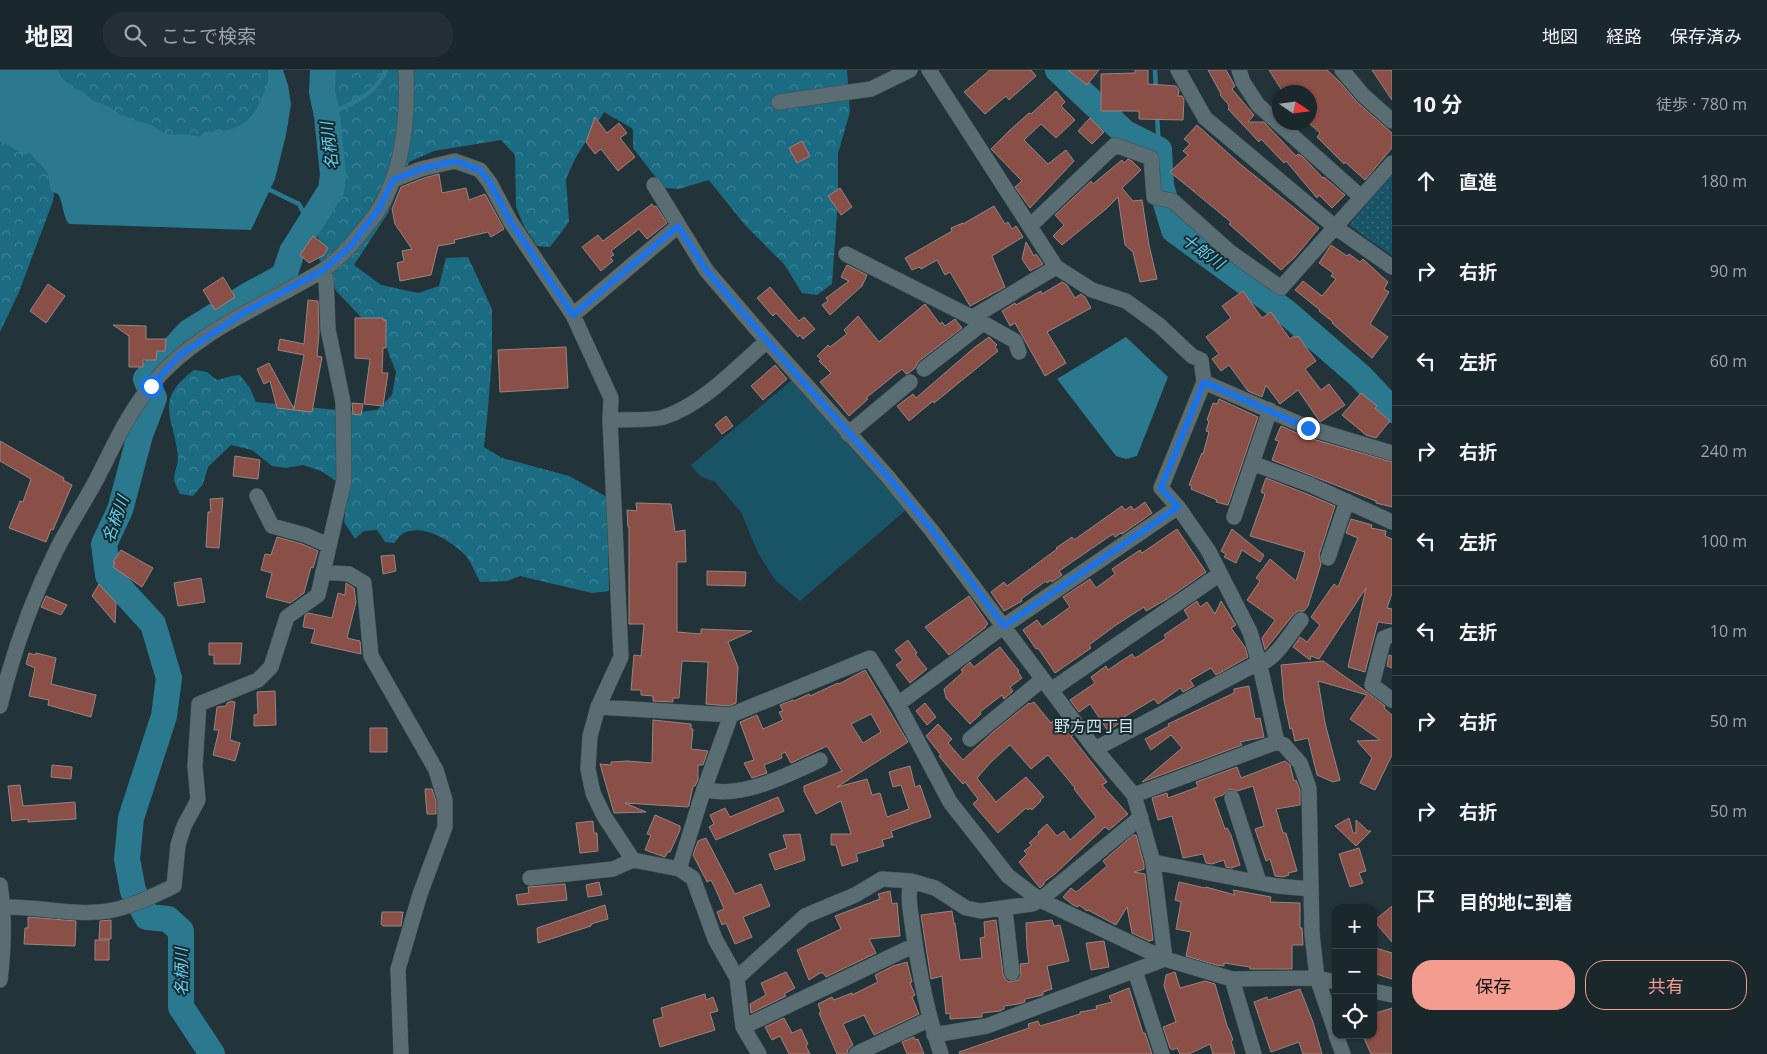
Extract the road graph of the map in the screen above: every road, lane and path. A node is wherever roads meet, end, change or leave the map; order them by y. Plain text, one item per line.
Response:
1 (406, 70) edge
2 (910, 70) edge
3 (929, 70) edge
4 (1178, 70) edge
5 (1240, 70) edge
6 (1342, 70) edge
7 (779, 102) dead end
8 (1392, 121) edge
9 (1392, 163) edge
10 (393, 180) junction
11 (654, 185) dead end
12 (1362, 197) junction
13 (678, 226) junction
14 (1030, 226) junction
15 (1335, 227) junction
16 (846, 254) dead end
17 (1056, 267) junction
18 (1392, 267) edge
19 (322, 271) junction
20 (573, 315) junction
21 (978, 320) junction
22 (767, 341) junction
23 (1019, 352) dead end
24 (924, 369) dead end
25 (910, 382) dead end
26 (1204, 382) junction
27 (1270, 410) junction
28 (610, 420) junction
29 (848, 434) junction
30 (1392, 453) edge
31 (1252, 463) junction
32 (257, 496) dead end
33 (1346, 501) junction
34 (1178, 507) junction
35 (1234, 516) dead end
36 (1392, 522) edge
37 (328, 545) junction
38 (1328, 558) dead end
39 (323, 572) junction
40 (1220, 574) junction
41 (1301, 620) dead end
42 (1004, 626) junction
43 (1392, 635) edge
44 (1260, 666) junction
45 (1047, 684) junction
46 (1392, 700) edge
47 (898, 704) junction
48 (0, 706) edge
49 (598, 707) junction
50 (731, 715) junction
51 (970, 739) dead end
52 (1277, 742) junction
53 (1094, 749) junction
54 (820, 760) dead end
55 (704, 789) junction
56 (1134, 795) junction
57 (1232, 798) dead end
58 (1141, 817) junction
59 (633, 860) junction
60 (1153, 862) junction
61 (679, 869) junction
62 (530, 878) dead end
63 (910, 881) junction
64 (1260, 882) junction
65 (0, 885) edge
66 (1311, 889) junction
67 (1040, 900) junction
68 (3, 907) junction
69 (1005, 909) junction
70 (915, 946) junction
71 (1165, 959) junction
72 (1135, 971) junction
73 (1012, 973) dead end
74 (737, 978) junction
75 (1317, 978) junction
76 (1232, 979) junction
77 (0, 980) edge
78 (1332, 981) edge
79 (1377, 992) edge
80 (1392, 995) edge
81 (930, 1019) junction
82 (1332, 1022) edge
83 (742, 1027) junction
84 (934, 1035) junction
85 (1338, 1039) edge
86 (401, 1054) edge
87 (759, 1054) edge
88 (856, 1054) edge
89 (941, 1054) edge
90 (1162, 1054) edge
91 (1254, 1054) edge
92 (1343, 1054) edge

1 - 10 street
2 - 7 street
3 - 14 street
4 - 15 street
5 - 12 street
6 - 8 street
9 - 12 street
10 - 19 street
10 - 20 street
11 - 13 street
12 - 15 street
13 - 20 street
13 - 22 street
14 - 15 street
14 - 17 street
15 - 18 street
16 - 21 street
17 - 21 street
17 - 26 street
19 - 37 street
19 - 48 street
20 - 28 street
21 - 23 street
21 - 24 street
22 - 28 street
22 - 29 street
25 - 29 street
26 - 27 street
26 - 34 street
27 - 30 street
27 - 31 street
28 - 49 street
29 - 42 street
31 - 33 street
31 - 35 street
32 - 37 street
33 - 36 street
33 - 38 street
34 - 40 street
34 - 42 street
37 - 39 street
39 - 68 street
39 - 86 street
40 - 44 street
40 - 45 street
41 - 44 street
42 - 45 street
42 - 47 street
43 - 46 street
44 - 52 street
44 - 53 street
45 - 51 street
45 - 53 street
47 - 50 street
47 - 67 street
49 - 50 street
49 - 59 street
50 - 55 street
52 - 56 street
52 - 66 street
53 - 56 street
54 - 55 street
55 - 61 street
56 - 58 street
57 - 64 street
58 - 60 street
58 - 67 street
59 - 61 street
59 - 62 street
60 - 64 street
60 - 71 street
61 - 74 street
63 - 69 street
63 - 70 street
63 - 74 street
64 - 66 street
65 - 68 street
66 - 75 street
67 - 69 street
67 - 71 street
68 - 77 street
69 - 73 street
70 - 81 street
70 - 83 street
71 - 72 street
71 - 76 street
72 - 84 street
72 - 90 street
74 - 83 street
75 - 76 street
75 - 78 street
75 - 82 street
76 - 91 street
79 - 80 street
81 - 84 street
81 - 88 street
83 - 87 street
84 - 89 street
85 - 92 street

